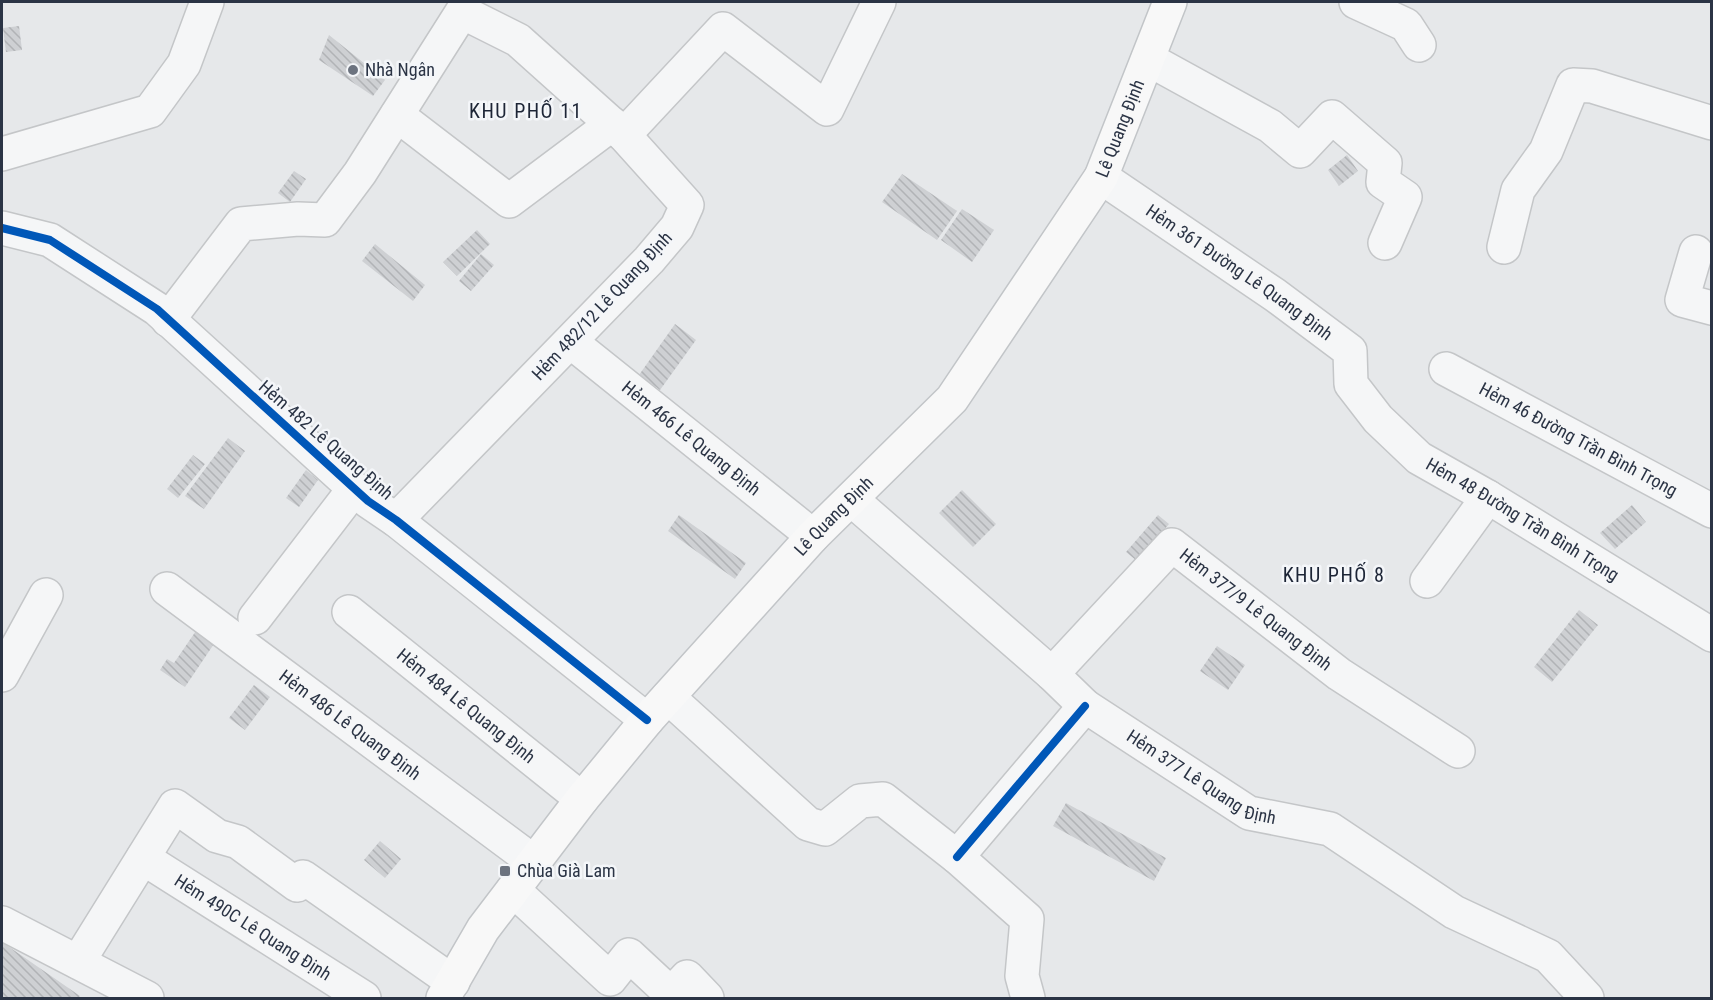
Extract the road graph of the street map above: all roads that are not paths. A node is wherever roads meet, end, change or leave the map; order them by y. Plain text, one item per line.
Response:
1 (207, 2) edge
2 (879, 2) edge
3 (1170, 2) edge
4 (1356, 2) edge
5 (1419, 45) dead end
6 (1148, 59) junction
7 (397, 115) junction
8 (1712, 123) edge
9 (618, 130) junction
10 (2, 154) edge
11 (1101, 177) junction
12 (2, 228) edge
13 (1385, 243) dead end
14 (1504, 247) dead end
15 (1696, 252) dead end
16 (1712, 308) edge
17 (168, 320) junction
18 (571, 342) junction
19 (1446, 369) dead end
20 (1351, 384) joint
21 (354, 489) junction
22 (1488, 497) junction
23 (851, 499) junction
24 (1712, 511) edge
25 (396, 520) junction
26 (813, 536) junction
27 (1427, 581) dead end
28 (167, 589) dead end
29 (46, 595) dead end
30 (349, 612) dead end
31 (255, 618) dead end
32 (1712, 635) edge
33 (1052, 674) junction
34 (2, 675) edge
35 (1085, 706) junction
36 (657, 709) junction
37 (1458, 751) dead end
38 (582, 799) junction
39 (957, 856) junction
40 (144, 858) junction
41 (534, 862) junction
42 (513, 890) junction
43 (2, 922) edge
44 (78, 962) junction
45 (602, 988) edge
46 (448, 990) edge
47 (147, 999) edge
48 (364, 999) edge
49 (707, 999) edge
50 (1028, 999) edge
51 (1587, 999) edge

1 - 10 street
2 - 9 street
3 - 6 main road, Lê Quang Định
4 - 5 street
6 - 11 main road, Lê Quang Định
6 - 13 street
7 - 9 street
7 - 9 street, Hẻm 482/12 Lê Quang Định
7 - 17 street
8 - 14 street
9 - 18 street, Hẻm 482/12 Lê Quang Định
11 - 20 street, Hẻm 361 Đường Lê Quang Định
11 - 23 main road, Lê Quang Định
12 - 17 street, Hẻm 482 Lê Quang Định
15 - 16 street
17 - 21 street, Hẻm 482 Lê Quang Định
18 - 25 street, Hẻm 482/12 Lê Quang Định
18 - 26 street, Hẻm 466 Lê Quang Định
19 - 24 street, Hẻm 46 Đường Trần Bình Trọng
20 - 22 street, Hẻm 48 Đường Trần Bình Trọng
21 - 25 street, Hẻm 482 Lê Quang Định
21 - 31 street
22 - 27 street
22 - 32 street, Hẻm 48 Đường Trần Bình Trọng
23 - 26 main road, Lê Quang Định
23 - 33 street, Hẻm 377 Lê Quang Định
25 - 36 street, Hẻm 482 Lê Quang Định
26 - 36 main road, Lê Quang Định
28 - 41 street, Hẻm 486 Lê Quang Định
29 - 34 street
30 - 38 street, Hẻm 484 Lê Quang Định
33 - 35 street, Hẻm 377 Lê Quang Định
33 - 37 street, Hẻm 377/9 Lê Quang Định
35 - 39 street
35 - 51 street, Hẻm 377 Lê Quang Định
36 - 38 main road, Lê Quang Định
36 - 39 street, Hẻm 482 Lê Quang Định
38 - 41 main road, Lê Quang Định
39 - 50 street
40 - 44 street
40 - 46 street
40 - 48 street, Hẻm 490C Lê Quang Định
41 - 42 main road, Lê Quang Định
42 - 45 street
42 - 46 main road, Lê Quang Định
43 - 44 street
44 - 47 street
45 - 49 street

